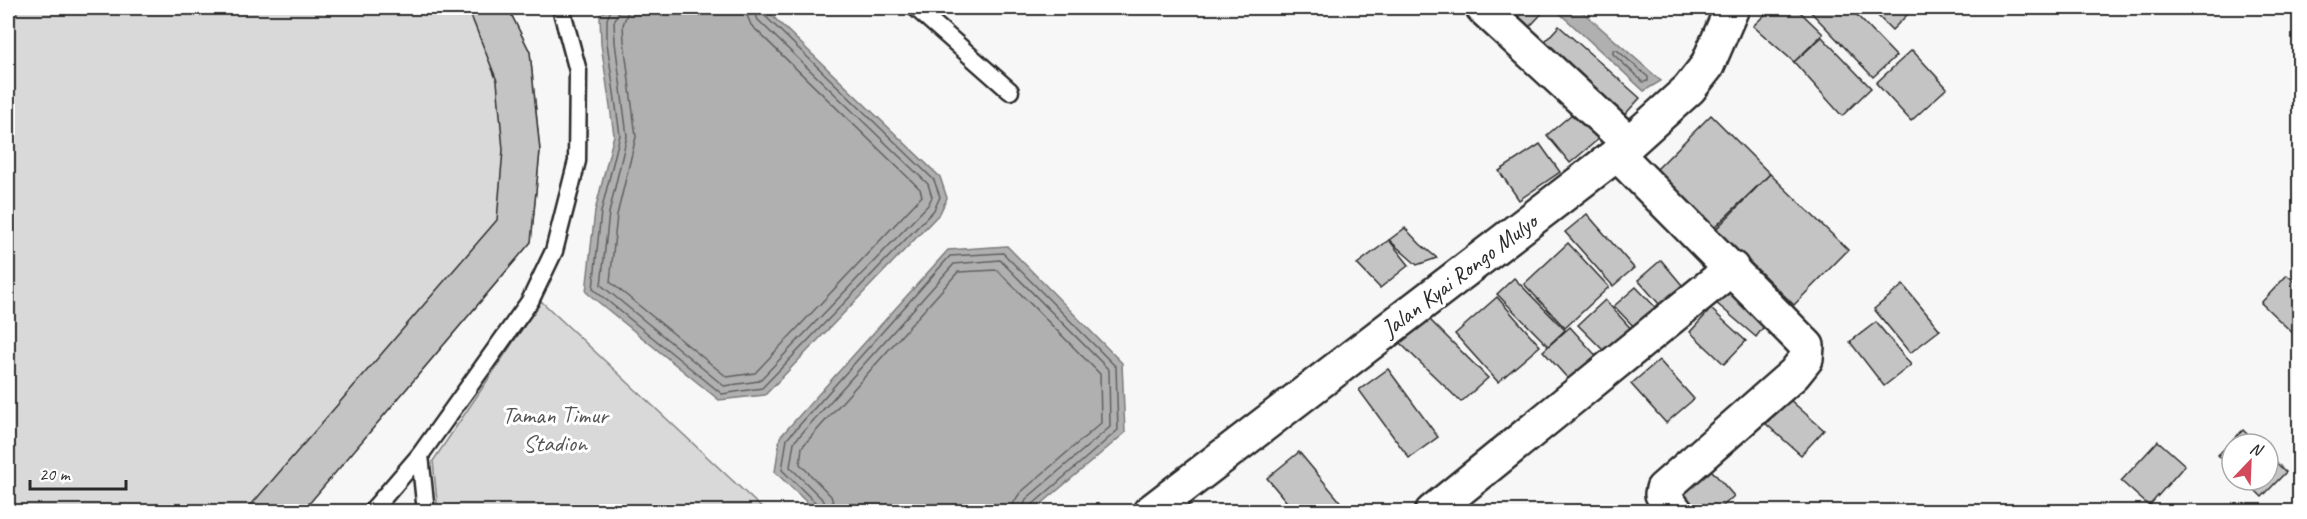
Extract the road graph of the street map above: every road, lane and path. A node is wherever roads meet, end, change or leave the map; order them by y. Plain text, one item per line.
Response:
1 (561, 8) edge
2 (916, 8) edge
3 (1483, 8) edge
4 (1732, 8) edge
5 (1010, 91) dead end
6 (1623, 148) junction
7 (1731, 268) junction
8 (420, 455) junction
9 (371, 512) edge
10 (426, 512) edge
11 (1150, 512) edge
12 (1432, 512) edge
13 (1676, 512) edge

1 - 8 lane
2 - 5 lane
3 - 6 street
4 - 6 street, Jalan Kyai Rongo Mulyo
6 - 7 street
6 - 11 street, Jalan Kyai Rongo Mulyo
7 - 12 street
7 - 13 street
8 - 9 lane
8 - 10 lane

